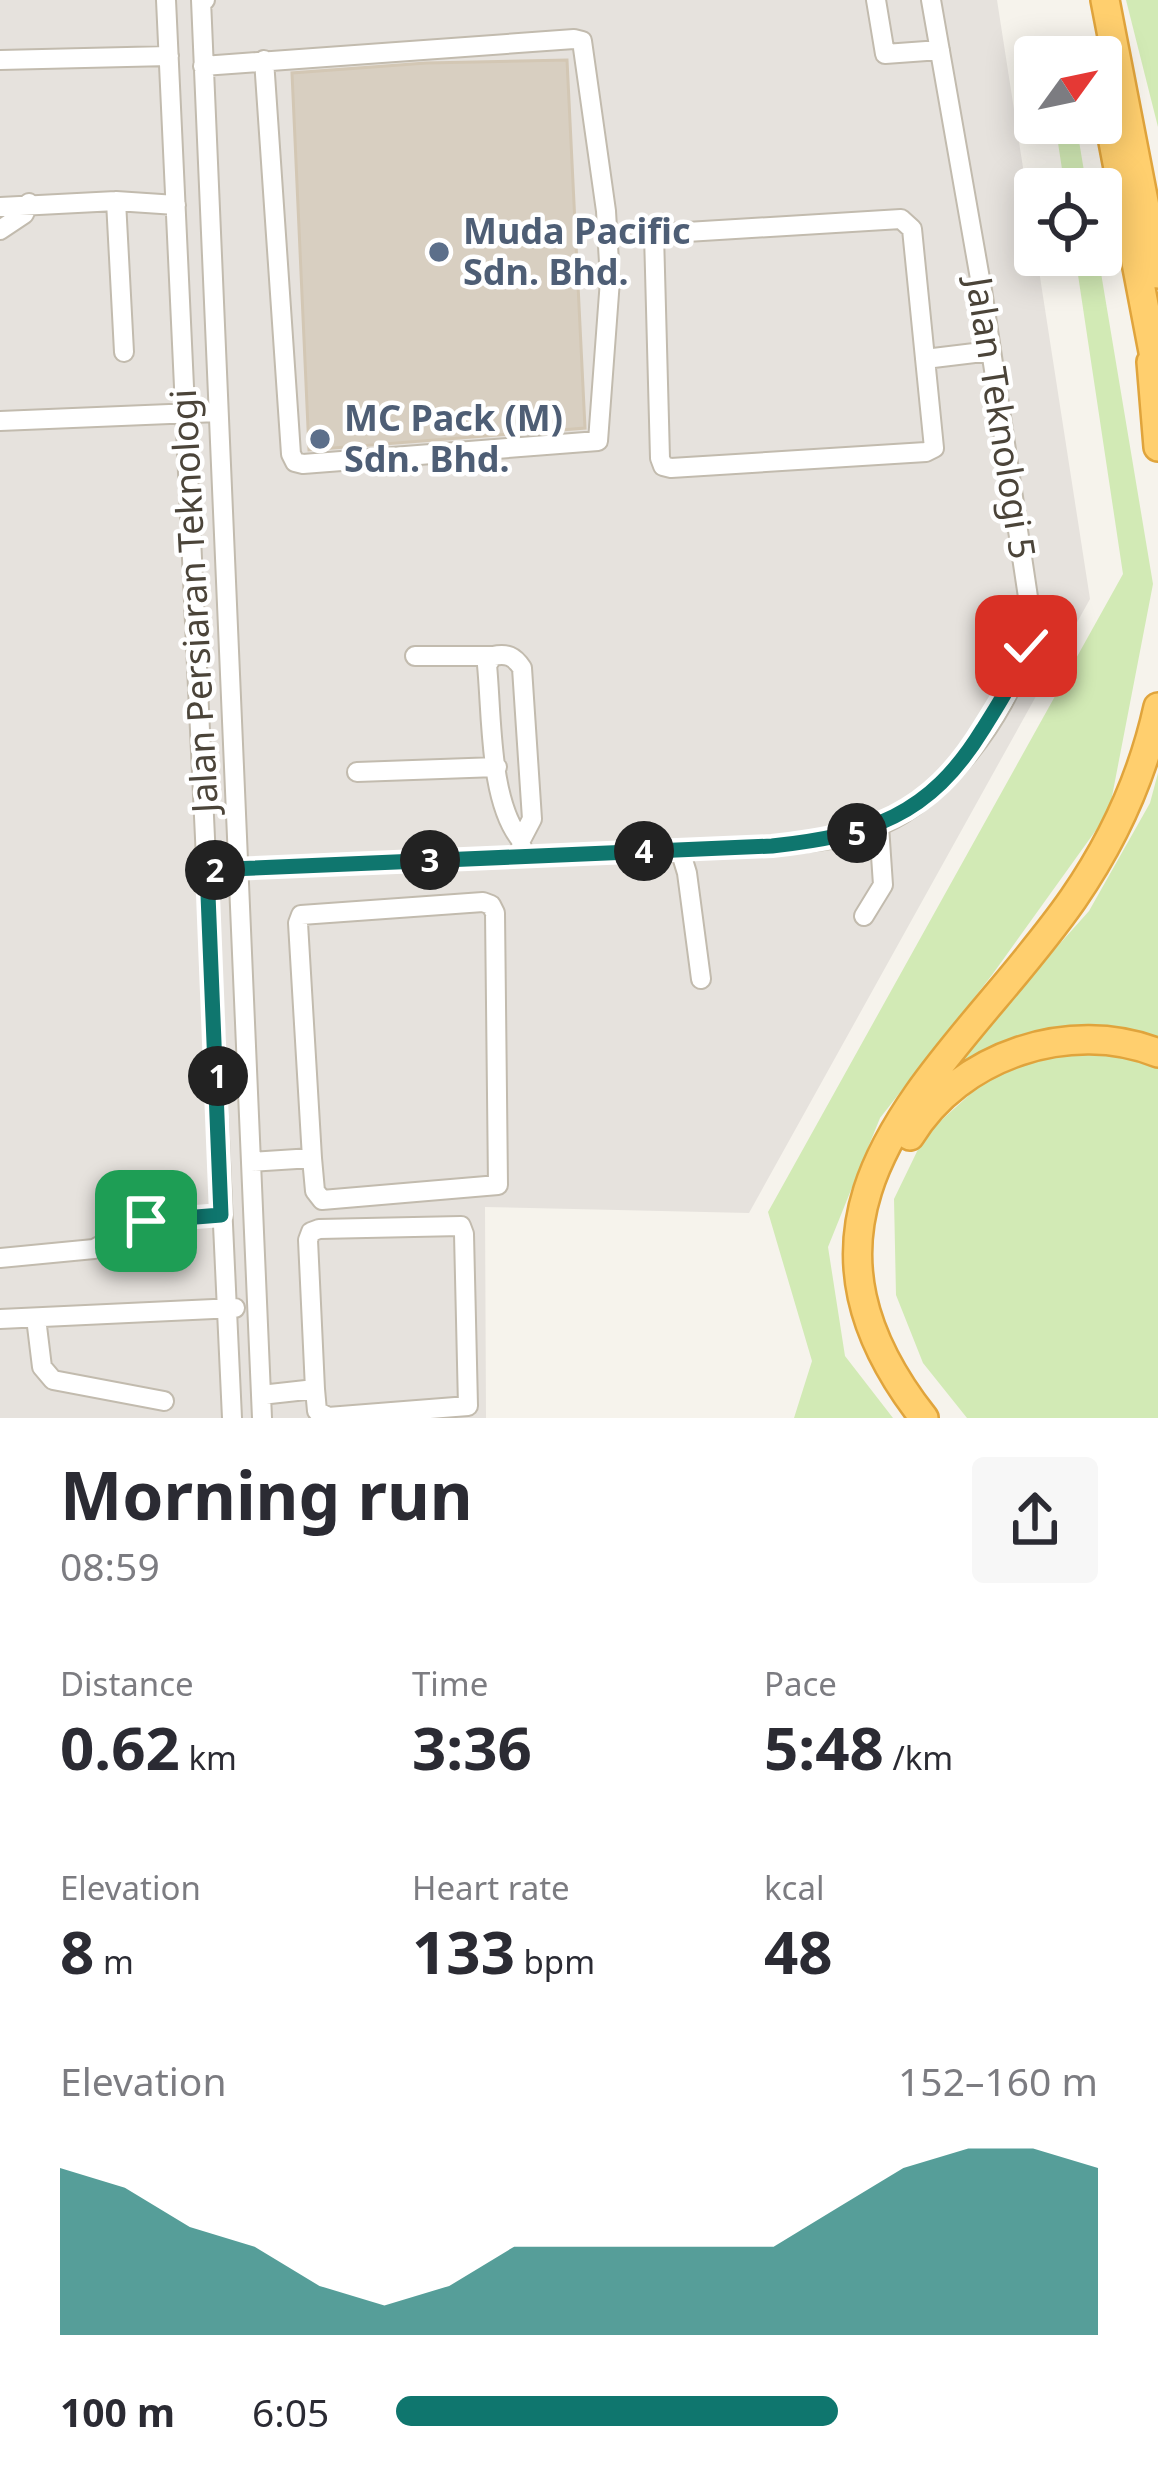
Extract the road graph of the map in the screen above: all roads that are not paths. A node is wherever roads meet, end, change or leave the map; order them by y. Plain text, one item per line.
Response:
1 (166, 0) edge
2 (203, 0) edge
3 (876, 0) edge
4 (931, 0) edge
5 (1086, 0) edge
6 (1105, 0) edge
7 (1116, 0) edge
8 (1093, 36) edge
9 (940, 50) junction
10 (169, 56) junction
11 (0, 60) edge
12 (264, 60) junction
13 (202, 66) junction
14 (1113, 144) edge
15 (1158, 182) edge
16 (116, 201) junction
17 (29, 203) junction
18 (176, 206) junction
19 (0, 207) edge
20 (0, 230) edge
21 (1158, 274) edge
22 (1150, 337) junction
23 (991, 351) junction
24 (124, 352) dead end
25 (925, 359) junction
26 (1158, 378) edge
27 (218, 412) junction
28 (186, 413) junction
29 (0, 421) edge
30 (1158, 447) edge
31 (415, 656) dead end
32 (493, 656) junction
33 (1158, 707) edge
34 (497, 766) junction
35 (357, 772) dead end
36 (879, 826) junction
37 (522, 848) junction
38 (680, 850) junction
39 (236, 869) junction
40 (207, 870) junction
41 (864, 916) dead end
42 (701, 979) dead end
43 (1158, 1053) edge
44 (312, 1158) junction
45 (251, 1162) junction
46 (221, 1215) junction
47 (0, 1258) edge
48 (227, 1308) junction
49 (257, 1308) junction
50 (36, 1318) junction
51 (0, 1319) edge
52 (315, 1389) junction
53 (261, 1395) junction
54 (164, 1401) dead end
55 (232, 1418) edge
56 (262, 1418) edge
57 (923, 1418) edge
58 (946, 1418) edge

1 - 10 street, Jalan Persiaran Teknologi
2 - 13 street, Jalan Persiaran Teknologi
3 - 9 street
4 - 9 street, Jalan Teknologi 5
5 - 8 highway
6 - 21 highway
7 - 15 highway
9 - 23 street, Jalan Teknologi 5
10 - 11 street
10 - 18 street, Jalan Persiaran Teknologi
12 - 12 street
12 - 13 street
13 - 27 street, Jalan Persiaran Teknologi
14 - 22 highway
16 - 17 street
16 - 18 street
16 - 24 street
17 - 19 street
17 - 20 street
18 - 28 street, Jalan Persiaran Teknologi
22 - 26 highway
22 - 30 highway
23 - 25 street
23 - 36 street, Jalan Teknologi 5
25 - 25 street
27 - 28 street
27 - 39 street, Jalan Persiaran Teknologi
28 - 29 street
28 - 40 street, Jalan Persiaran Teknologi
31 - 32 street
32 - 34 street
32 - 37 street
33 - 57 highway
34 - 35 street
34 - 37 street
36 - 38 street, Jalan Teknologi 5
36 - 41 street
37 - 38 street, Jalan Teknologi 5
37 - 39 street, Jalan Teknologi 5
38 - 42 street
39 - 40 street, Jalan Teknologi 5
39 - 45 street, Jalan Persiaran Teknologi
40 - 46 street, Jalan Persiaran Teknologi
43 - 58 highway
44 - 44 street
44 - 45 street
45 - 49 street, Jalan Persiaran Teknologi
46 - 47 street
46 - 48 street, Jalan Persiaran Teknologi
48 - 49 street
48 - 50 street
48 - 55 street, Jalan Persiaran Teknologi
49 - 53 street, Jalan Persiaran Teknologi
50 - 51 street
50 - 54 street
52 - 52 street
52 - 53 street
53 - 56 street, Jalan Persiaran Teknologi

